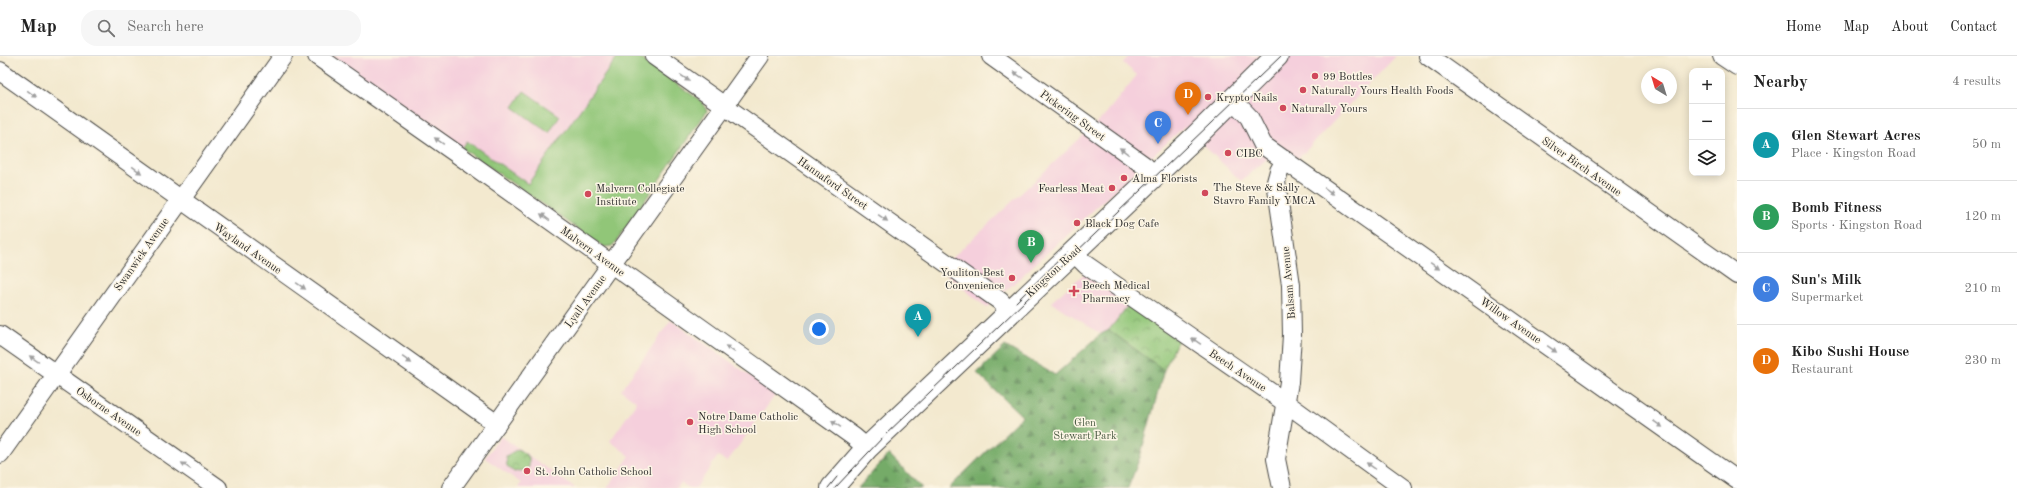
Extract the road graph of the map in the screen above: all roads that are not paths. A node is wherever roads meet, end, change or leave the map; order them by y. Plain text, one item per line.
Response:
1 (283, 56) edge
2 (316, 56) edge
3 (654, 56) edge
4 (760, 56) edge
5 (991, 56) edge
6 (1277, 56) edge
7 (1428, 56) edge
8 (1722, 56) edge
9 (1737, 66) edge
10 (0, 72) edge
11 (1233, 100) junction
12 (725, 106) junction
13 (1285, 160) junction
14 (1154, 176) junction
15 (179, 200) junction
16 (1073, 252) junction
17 (611, 264) junction
18 (1737, 275) edge
19 (1010, 312) junction
20 (0, 335) edge
21 (57, 375) junction
22 (1286, 403) junction
23 (497, 424) junction
24 (867, 448) junction
25 (0, 454) edge
26 (1737, 480) edge
27 (218, 488) edge
28 (451, 488) edge
29 (832, 488) edge
30 (1282, 488) edge
31 (1403, 488) edge

1 - 15 street, Swanwick Avenue
17 -> 2 street, Malvern Avenue
3 -> 12 street, Hannaford Street
4 - 12 street, Lyall Avenue
14 -> 5 street, Pickering Street
6 - 11 main road, Kingston Road
7 - 18 street, Silver Birch Avenue
8 - 9 street
10 -> 15 street, Wayland Avenue
11 - 13 street
11 - 14 main road, Kingston Road
12 - 17 street, Lyall Avenue
12 -> 19 street, Hannaford Street
13 - 22 street, Balsam Avenue
13 -> 26 street, Willow Avenue
14 - 16 main road, Kingston Road
15 - 21 street, Swanwick Avenue
15 -> 23 street, Wayland Avenue
16 - 19 main road, Kingston Road
22 -> 16 street, Beech Avenue
17 - 23 street, Lyall Avenue
24 -> 17 street, Malvern Avenue
19 - 24 main road, Kingston Road
21 -> 20 street, Osborne Avenue
21 - 25 street, Swanwick Avenue
27 -> 21 street, Osborne Avenue
22 - 30 street, Balsam Avenue
31 -> 22 street, Beech Avenue
23 - 28 street, Lyall Avenue
24 - 29 main road, Kingston Road

